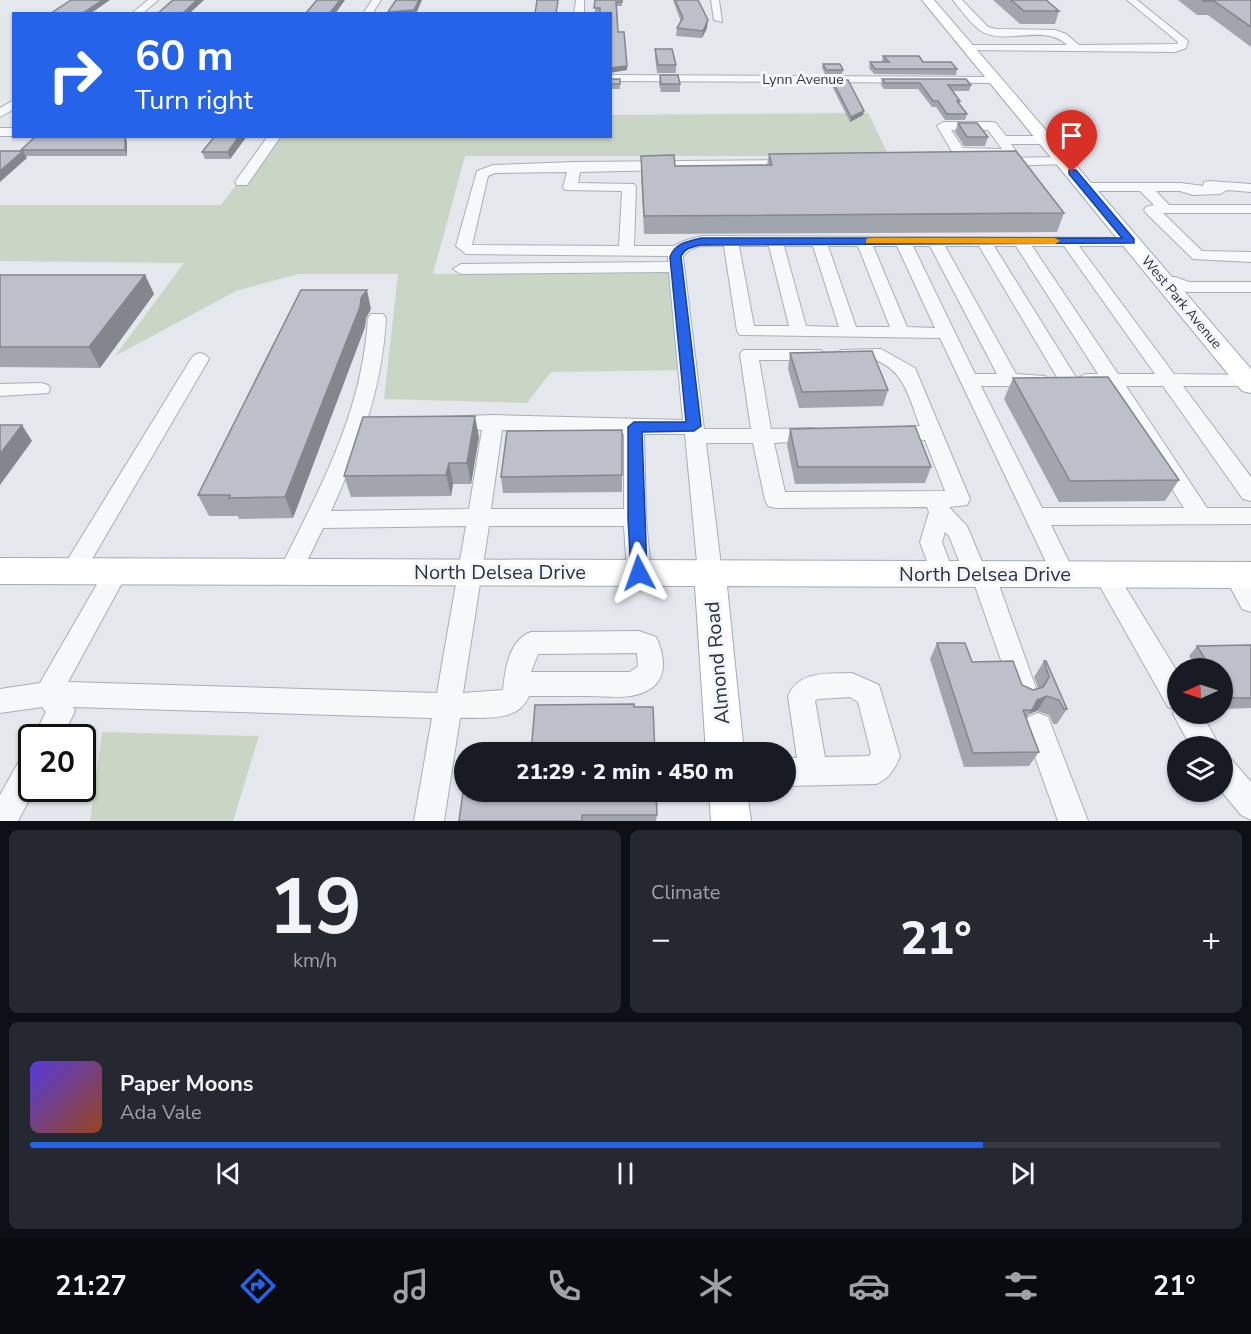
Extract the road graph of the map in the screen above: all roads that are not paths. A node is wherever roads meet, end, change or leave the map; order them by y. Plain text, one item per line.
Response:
1 (154, 0) edge
2 (715, 0) edge
3 (928, 0) edge
4 (957, 0) edge
5 (1131, 0) edge
6 (138, 12) edge
7 (718, 20) dead end
8 (968, 48) junction
9 (1076, 48) junction
10 (612, 78) edge
11 (995, 80) junction
12 (274, 138) edge
13 (1002, 140) junction
14 (1045, 140) junction
15 (1063, 161) junction
16 (1015, 162) junction
17 (944, 163) edge
18 (813, 164) edge
19 (575, 166) junction
20 (1028, 179) edge
21 (242, 182) dead end
22 (1085, 187) junction
23 (1144, 187) junction
24 (1251, 188) edge
25 (1165, 209) junction
26 (1251, 209) edge
27 (1061, 223) edge
28 (731, 241) junction
29 (775, 241) junction
30 (819, 241) junction
31 (864, 241) junction
32 (903, 241) junction
33 (935, 241) junction
34 (984, 241) junction
35 (1021, 241) junction
36 (1071, 241) junction
37 (1130, 241) junction
38 (626, 251) junction
39 (1251, 257) edge
40 (677, 259) junction
41 (461, 269) dead end
42 (1251, 277) edge
43 (1170, 282) junction
44 (1251, 287) edge
45 (377, 318) dead end
46 (799, 332) junction
47 (849, 332) junction
48 (901, 333) junction
49 (946, 333) junction
50 (200, 359) dead end
51 (969, 380) junction
52 (1010, 380) junction
53 (1068, 380) junction
54 (1112, 380) junction
55 (1168, 380) junction
56 (1249, 382) edge
57 (41, 389) dead end
58 (0, 390) edge
59 (357, 421) junction
60 (380, 421) edge
61 (436, 422) edge
62 (493, 422) junction
63 (634, 427) junction
64 (694, 431) junction
65 (932, 433) junction
66 (876, 434) edge
67 (830, 435) edge
68 (762, 436) junction
69 (1251, 493) edge
70 (937, 506) junction
71 (1201, 516) junction
72 (1251, 516) edge
73 (479, 517) junction
74 (1035, 517) junction
75 (635, 518) junction
76 (314, 520) junction
77 (0, 571) edge
78 (73, 571) junction
79 (116, 572) junction
80 (470, 572) junction
81 (290, 573) junction
82 (639, 573) junction
83 (710, 573) junction
84 (942, 574) junction
85 (979, 574) junction
86 (1063, 574) junction
87 (1104, 574) junction
88 (1244, 575) edge
89 (1251, 603) edge
90 (1167, 680) edge
91 (517, 684) dead end
92 (1024, 691) edge
93 (48, 694) junction
94 (0, 701) edge
95 (448, 706) junction
96 (54, 724) edge
97 (1038, 726) dead end
98 (724, 742) edge
99 (1233, 783) edge
100 (18, 792) edge
101 (729, 802) edge
102 (1251, 805) edge
103 (2, 821) edge
104 (429, 821) edge
105 (731, 821) edge
106 (1073, 821) edge

1 - 6 street
2 - 7 street
3 - 8 main road, West Park Avenue
4 - 9 street
5 - 9 street
8 - 9 street
8 - 11 main road, West Park Avenue
10 - 11 street, Lynn Avenue
11 - 14 main road, West Park Avenue
12 - 21 street
13 - 13 street
13 - 14 street
14 - 15 main road, West Park Avenue
15 - 16 street
15 - 22 main road, West Park Avenue
16 - 17 street
16 - 20 street
18 - 19 street
19 - 38 street
19 - 38 street
22 - 23 street
22 - 37 main road, West Park Avenue
23 - 24 street
23 - 25 street
25 - 26 street
25 - 39 street
27 - 36 street
28 - 29 street
28 - 40 street
28 - 46 street
29 - 30 street
29 - 46 street
30 - 31 street
30 - 47 street
31 - 32 street
31 - 48 street
32 - 33 street
32 - 49 street
33 - 34 street
33 - 52 street
34 - 35 street
34 - 53 street
35 - 36 street
35 - 54 street
36 - 37 street
36 - 55 street
37 - 43 main road, West Park Avenue
38 - 40 street
40 - 41 street
40 - 64 street
42 - 43 street
43 - 44 street
43 - 56 main road, West Park Avenue
45 - 59 street
46 - 47 street
47 - 48 street
48 - 49 street
49 - 51 street
50 - 78 street
51 - 52 street
51 - 74 street
52 - 53 street
53 - 54 street
54 - 55 street
54 - 71 street
55 - 56 street
55 - 69 street
57 - 58 street
59 - 60 street
59 - 76 street
61 - 62 street
62 - 63 street
62 - 73 street
63 - 64 street
63 - 75 street
64 - 68 street
64 - 83 street
65 - 66 street
65 - 68 street
65 - 70 street
67 - 68 street
68 - 70 street
70 - 84 street
70 - 85 street
71 - 72 street
71 - 74 street
73 - 75 street
73 - 76 street
73 - 80 street
74 - 86 street
75 - 82 street
76 - 81 street
77 - 78 main road, North Delsea Drive
78 - 79 main road, North Delsea Drive
79 - 81 main road, North Delsea Drive
79 - 93 street
80 - 81 main road, North Delsea Drive
80 - 82 main road, North Delsea Drive
80 - 95 street
82 - 83 main road, North Delsea Drive
83 - 84 main road, North Delsea Drive
83 - 98 main road, Almond Road
84 - 85 main road, North Delsea Drive
85 - 86 main road, North Delsea Drive
85 - 92 street
86 - 87 main road, North Delsea Drive
87 - 88 main road, North Delsea Drive
87 - 90 street
88 - 89 street
91 - 95 street
93 - 94 street
93 - 95 street
93 - 96 street
95 - 104 street
97 - 106 street
99 - 102 street
100 - 103 street
101 - 105 main road

